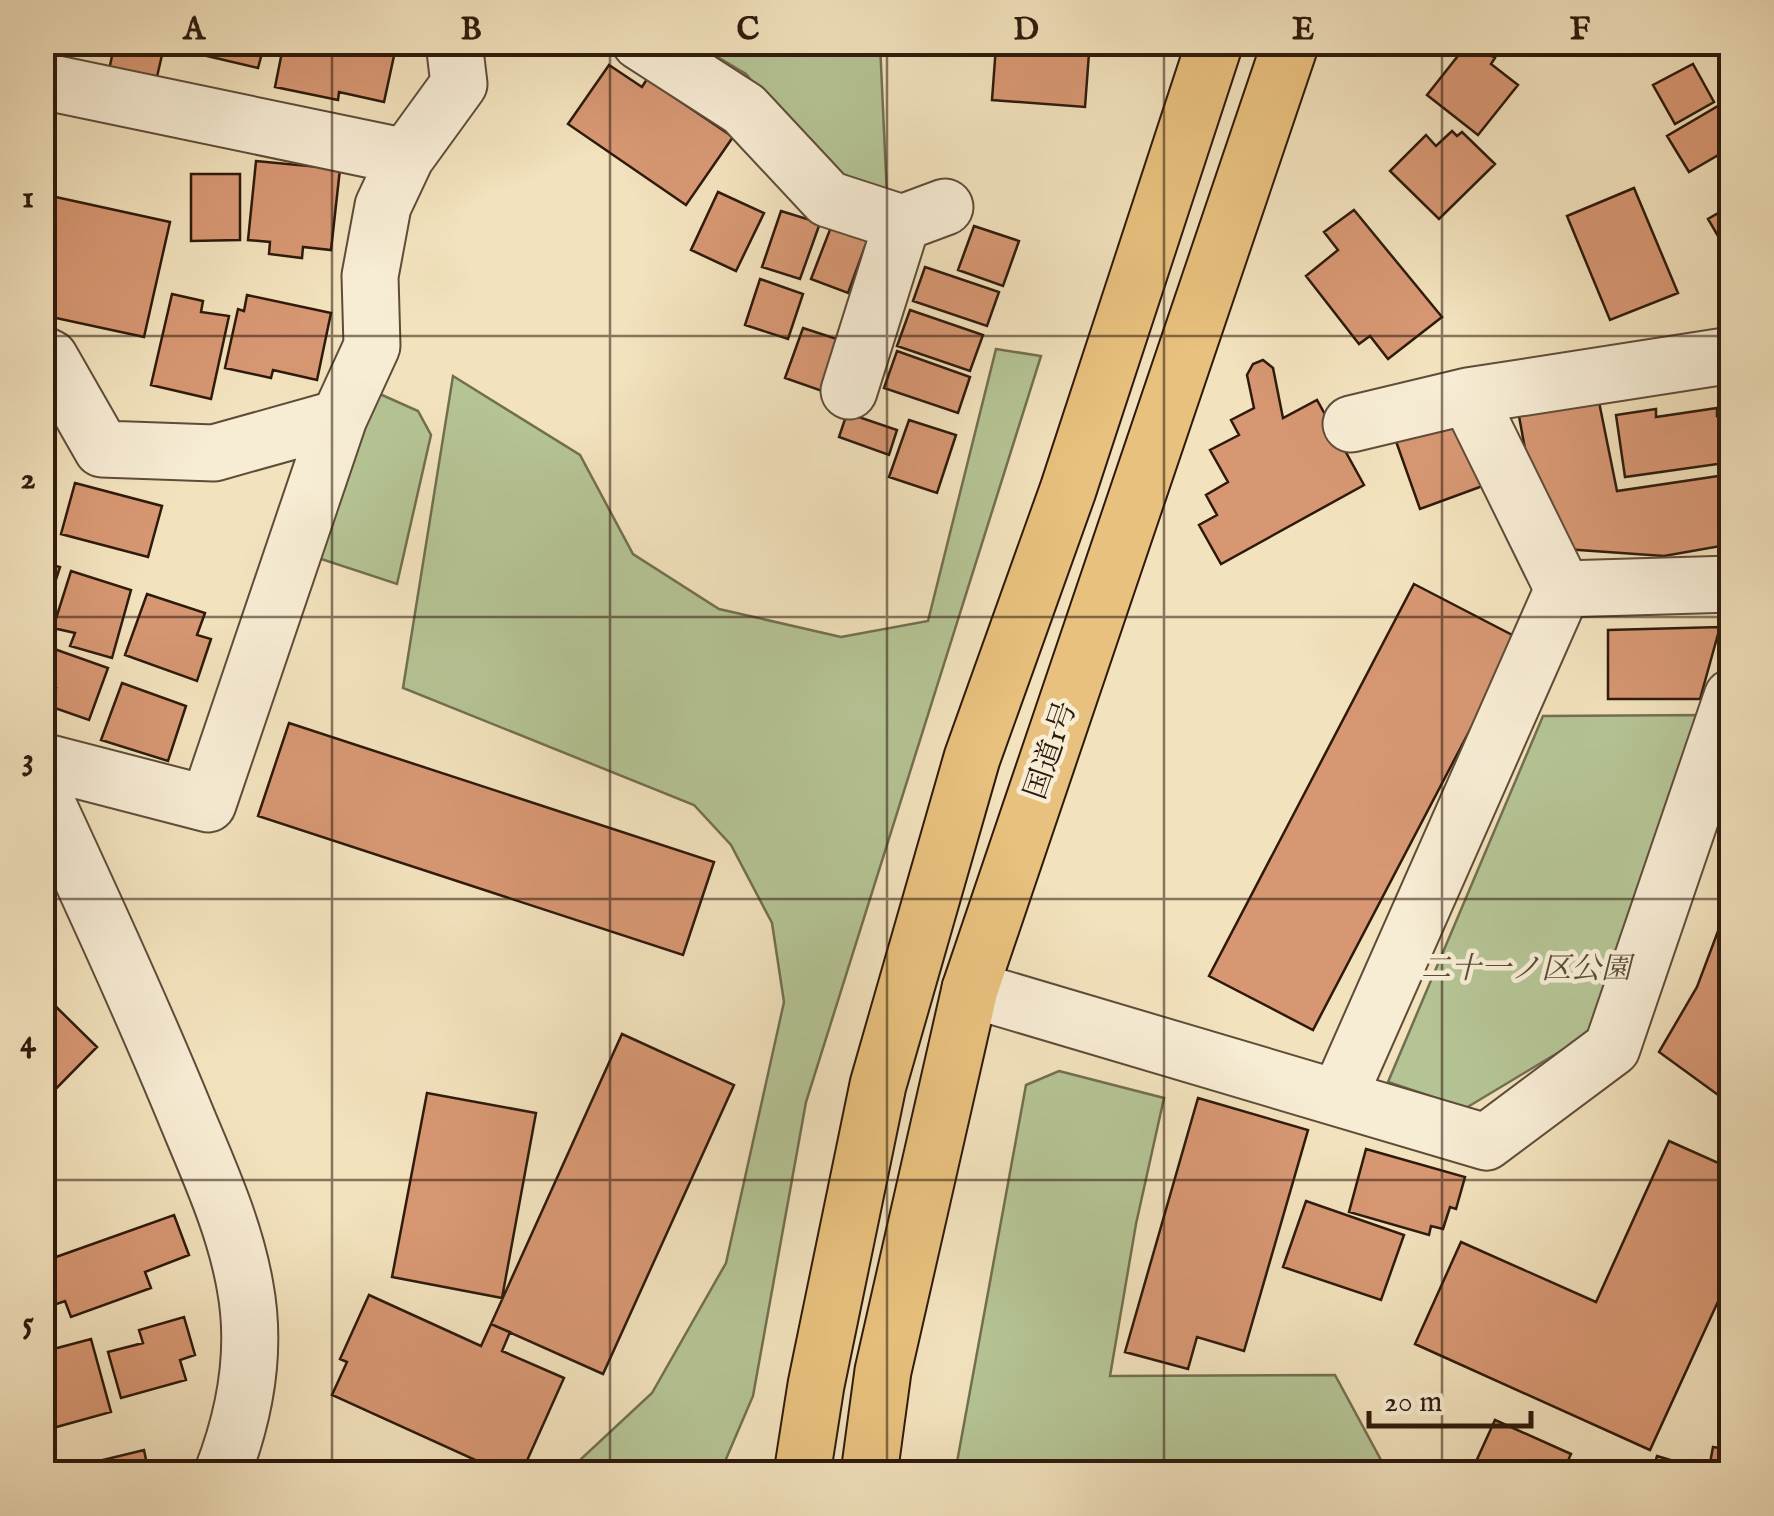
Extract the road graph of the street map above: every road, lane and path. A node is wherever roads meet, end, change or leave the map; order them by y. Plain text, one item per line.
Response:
1 (454, 42) edge
2 (640, 42) edge
3 (1215, 42) edge
4 (1291, 42) edge
5 (42, 82) edge
6 (406, 157) junction
7 (42, 354) edge
8 (1732, 355) edge
9 (849, 390) dead end
10 (1468, 396) junction
11 (339, 418) junction
12 (1351, 424) dead end
13 (1732, 584) edge
14 (1563, 589) junction
15 (1732, 697) edge
16 (42, 761) edge
17 (42, 792) edge
18 (970, 989) junction
19 (1339, 1096) junction
20 (816, 1385) junction
21 (222, 1474) edge
22 (779, 1474) edge
23 (802, 1474) edge
24 (868, 1474) edge

1 - 6 street
2 - 9 street
3 - 20 highway
4 - 18 highway, 国道1号
5 - 6 street
6 - 11 street
7 - 11 street
8 - 10 street
10 - 12 street
10 - 14 street
11 - 16 street
13 - 14 street
14 - 19 street
15 - 19 street
17 - 21 street
18 - 19 street
18 - 24 highway, 国道1号
20 - 22 highway
20 - 23 highway

